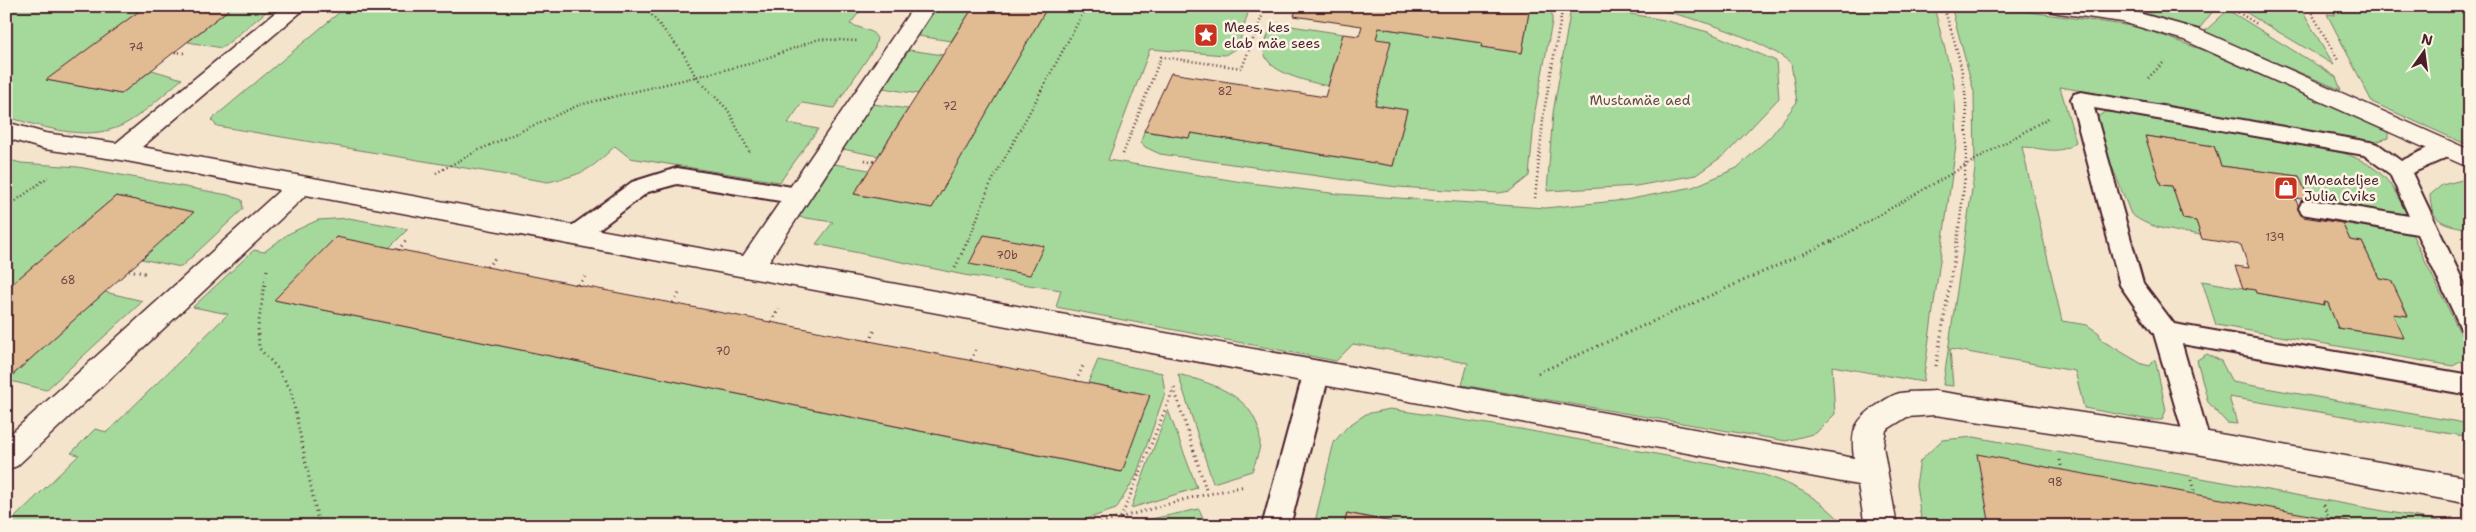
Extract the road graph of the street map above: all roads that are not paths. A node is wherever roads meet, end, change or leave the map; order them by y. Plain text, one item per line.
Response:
1 (297, 6) edge
2 (926, 6) edge
3 (2058, 6) edge
4 (6, 130) edge
5 (2446, 149) junction
6 (121, 152) junction
7 (2470, 160) edge
8 (2399, 170) junction
9 (300, 186) junction
10 (798, 196) junction
11 (2310, 208) dead end
12 (2424, 227) junction
13 (574, 236) junction
14 (750, 268) junction
15 (2470, 322) edge
16 (2166, 332) junction
17 (1317, 371) junction
18 (2470, 385) edge
19 (2196, 442) junction
20 (6, 457) edge
21 (1871, 474) junction
22 (2470, 491) edge
23 (1276, 526) edge
24 (1880, 526) edge

1 - 6 street
2 - 10 street
3 - 5 street
4 - 6 street
5 - 7 street
5 - 8 lane
6 - 9 street
8 - 12 lane
8 - 16 lane
9 - 13 street
9 - 20 street
10 - 13 lane
10 - 14 street
11 - 12 lane
12 - 15 lane
13 - 14 street
14 - 17 street
16 - 18 lane
16 - 19 lane
17 - 21 street
17 - 23 lane
19 - 21 street
19 - 22 street
21 - 24 street

